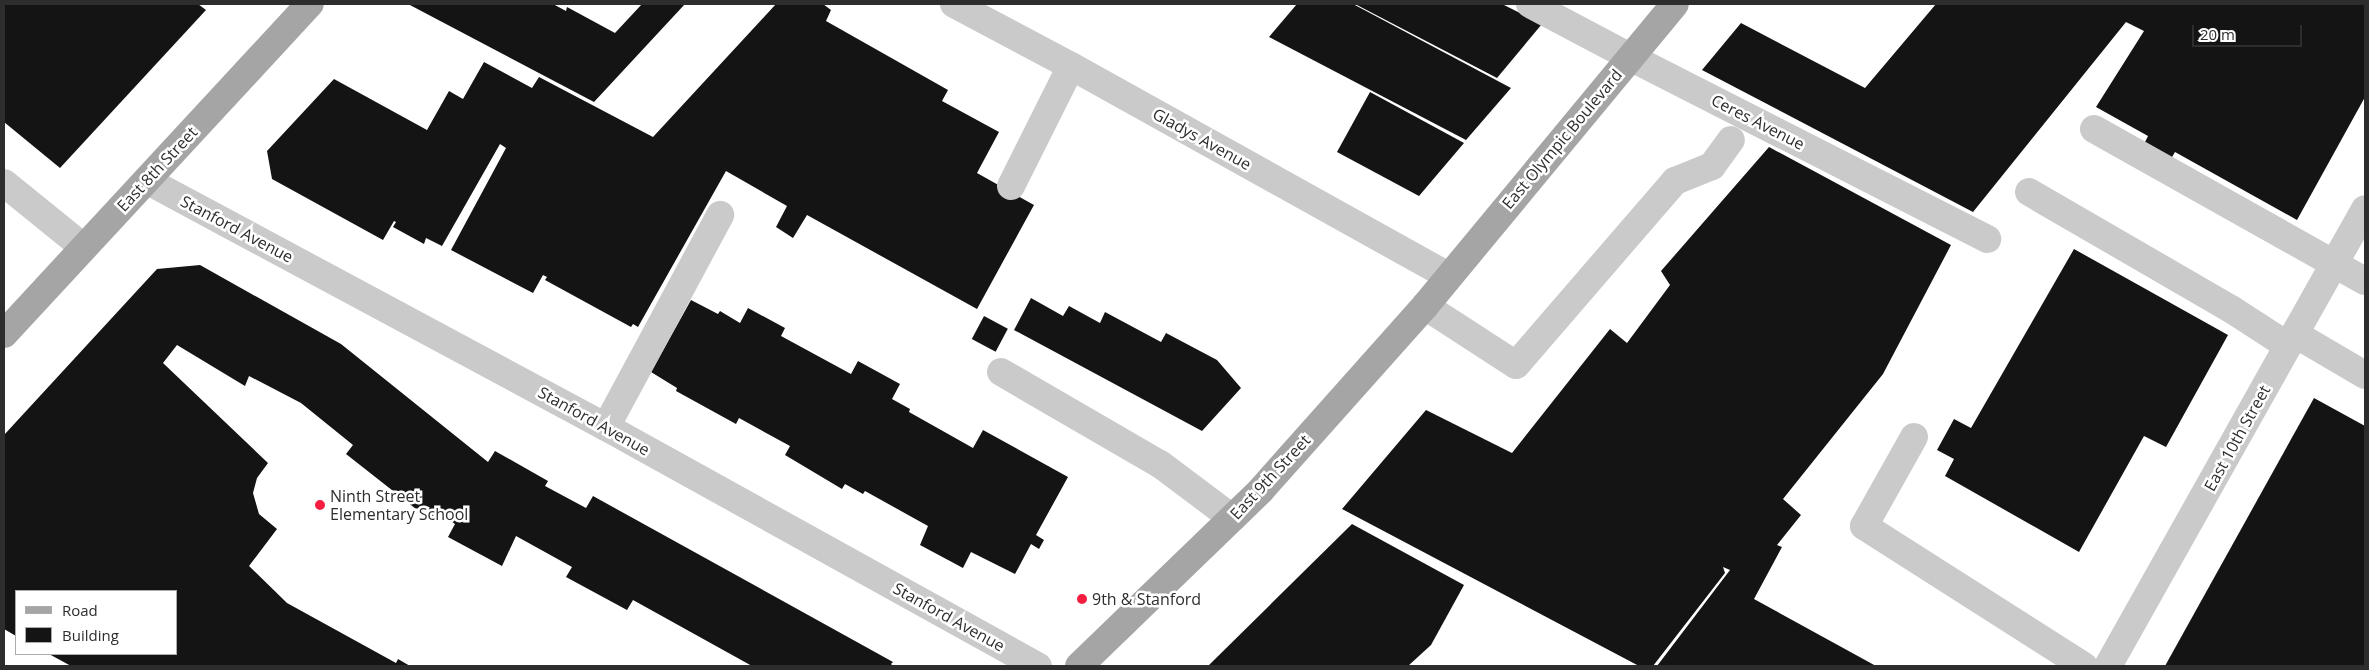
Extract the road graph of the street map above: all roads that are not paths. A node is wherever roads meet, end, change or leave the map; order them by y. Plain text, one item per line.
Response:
1 (954, 4) edge
2 (1530, 4) edge
3 (1675, 4) edge
4 (301, 7) edge
5 (1630, 57) junction
6 (1071, 66) junction
7 (2094, 129) dead end
8 (1731, 140) dead end
9 (148, 181) junction
10 (4, 183) edge
11 (1011, 186) dead end
12 (2029, 192) dead end
13 (2365, 209) edge
14 (720, 215) dead end
15 (1987, 239) dead end
16 (83, 247) junction
17 (2335, 263) junction
18 (1449, 276) junction
19 (2365, 281) edge
20 (1425, 306) junction
21 (4, 334) edge
22 (2291, 340) junction
23 (1002, 372) dead end
24 (2365, 375) edge
25 (606, 426) junction
26 (1914, 436) dead end
27 (1232, 518) junction
28 (1038, 666) edge
29 (1079, 666) edge
30 (2084, 666) edge
31 (2108, 666) edge

1 - 6 street, Gladys Avenue
2 - 5 street, Ceres Avenue
3 - 5 main road, East Olympic Boulevard
4 - 9 main road, East 8th Street
5 - 15 street, Ceres Avenue
5 - 18 main road, East Olympic Boulevard
6 - 11 street
6 - 18 street, Gladys Avenue
7 - 17 street
8 - 20 street
9 - 16 main road, East 8th Street
9 - 25 street, Stanford Avenue
10 - 16 street
12 - 22 street
13 - 17 street, East 10th Street
14 - 25 street
16 - 21 main road, East 8th Street
17 - 19 street
17 - 22 street, East 10th Street
18 - 20 main road, East 9th Street
20 - 27 main road, East 9th Street
22 - 24 street
22 - 31 street, East 10th Street
23 - 27 street
25 - 28 street, Stanford Avenue
26 - 30 street
27 - 29 main road, East 9th Street

